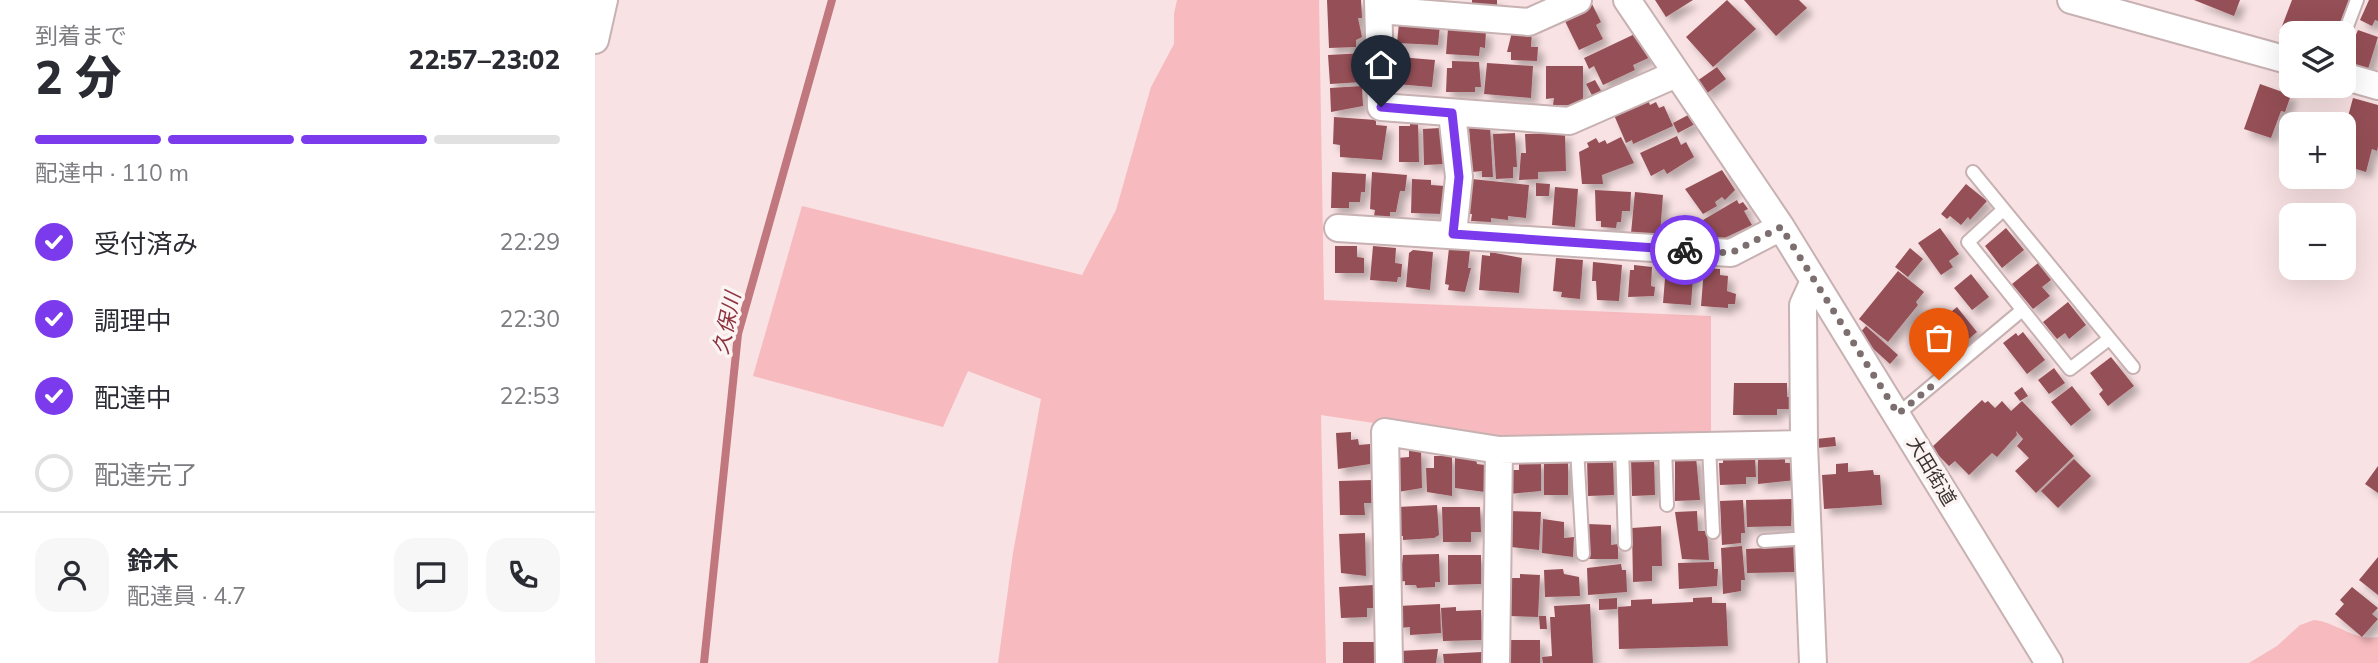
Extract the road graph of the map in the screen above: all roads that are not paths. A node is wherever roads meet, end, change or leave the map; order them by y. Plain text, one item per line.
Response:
1 (604, 0) edge
2 (1578, 0) edge
3 (1627, 0) edge
4 (2071, 0) edge
5 (2357, 0) edge
6 (1378, 5) edge
7 (2157, 11) edge
8 (2349, 21) edge
9 (595, 40) edge
10 (2279, 57) edge
11 (1676, 74) junction
12 (2356, 80) edge
13 (2378, 86) edge
14 (1452, 113) junction
15 (1973, 172) dead end
16 (2003, 210) junction
17 (1781, 227) junction
18 (1338, 228) dead end
19 (1453, 234) junction
20 (1814, 281) junction
21 (2021, 311) junction
22 (2109, 339) junction
23 (2133, 367) dead end
24 (1898, 414) junction
25 (1804, 443) junction
26 (1665, 446) junction
27 (1709, 446) junction
28 (1622, 447) junction
29 (1577, 448) junction
30 (1499, 450) junction
31 (1667, 505) dead end
32 (1713, 533) dead end
33 (1809, 538) junction
34 (1764, 541) dead end
35 (1625, 544) dead end
36 (1583, 554) dead end
37 (1389, 663) edge
38 (1496, 663) edge
39 (1813, 663) edge
40 (2049, 663) edge

1 - 9 street
2 - 6 street
3 - 11 street, 大田街道
4 - 7 street
5 - 8 lane
6 - 14 street
7 - 10 street
11 - 14 street
11 - 17 street, 大田街道
12 - 13 street
14 - 19 street
15 - 16 lane
16 - 21 lane
16 - 22 lane
17 - 19 street
17 - 20 street, 大田街道
18 - 19 street
20 - 24 street, 大田街道
20 - 25 street
21 - 22 lane
21 - 24 lane
22 - 23 lane
24 - 40 street, 大田街道
25 - 27 street
25 - 33 street
26 - 27 street
26 - 28 street
26 - 31 lane
27 - 32 lane
28 - 29 street
28 - 35 lane
29 - 30 street
29 - 36 lane
30 - 37 street
30 - 38 street
33 - 34 lane
33 - 39 street

